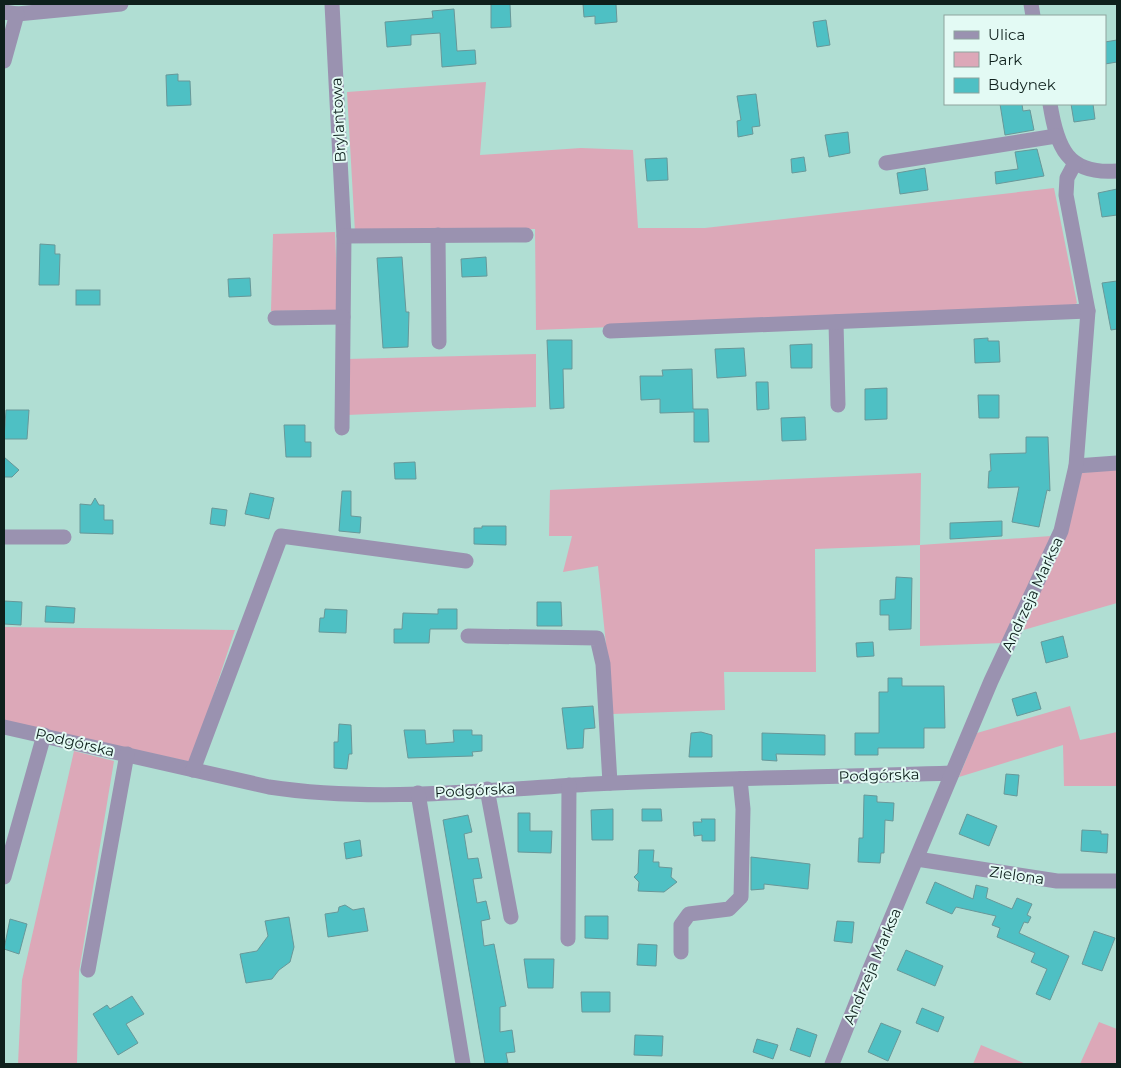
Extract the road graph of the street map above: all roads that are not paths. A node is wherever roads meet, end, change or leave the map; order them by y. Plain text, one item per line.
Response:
1 (121, 4) edge
2 (332, 4) edge
3 (10, 13) edge
4 (4, 61) edge
5 (1050, 105) edge
6 (1056, 136) junction
7 (886, 163) dead end
8 (1075, 163) junction
9 (1117, 171) edge
10 (438, 235) junction
11 (526, 235) dead end
12 (344, 236) junction
13 (1088, 311) junction
14 (343, 317) junction
15 (275, 318) dead end
16 (836, 322) junction
17 (610, 331) dead end
18 (439, 342) dead end
19 (838, 405) dead end
20 (342, 428) dead end
21 (1117, 463) edge
22 (1076, 466) junction
23 (4, 537) edge
24 (64, 537) dead end
25 (466, 561) dead end
26 (468, 636) dead end
27 (4, 728) edge
28 (44, 735) junction
29 (127, 754) junction
30 (193, 770) junction
31 (952, 773) junction
32 (740, 779) junction
33 (610, 783) junction
34 (569, 786) junction
35 (488, 789) junction
36 (418, 794) junction
37 (917, 859) junction
38 (4, 877) edge
39 (1117, 881) edge
40 (511, 917) dead end
41 (568, 939) dead end
42 (680, 952) dead end
43 (88, 970) dead end
44 (463, 1064) edge
45 (832, 1064) edge

1 - 3 street
2 - 12 street, Brylantowa
3 - 4 street
5 - 6 street
6 - 7 street
6 - 8 street
8 - 9 street
8 - 13 street, Andrzeja Marksa
10 - 11 street
10 - 12 street
10 - 18 street
12 - 14 street, Brylantowa
13 - 16 street
13 - 22 street, Andrzeja Marksa
14 - 15 street
14 - 20 street, Brylantowa
16 - 17 street
16 - 19 street
21 - 22 street
22 - 31 street, Andrzeja Marksa
23 - 24 street
25 - 30 street
26 - 33 street
27 - 28 street, Podgórska
28 - 29 street, Podgórska
28 - 38 street
29 - 30 street, Podgórska
29 - 43 street
30 - 36 street, Podgórska
31 - 32 street, Podgórska
31 - 37 street, Andrzeja Marksa
32 - 33 street, Podgórska
32 - 42 street
33 - 34 street, Podgórska
34 - 35 street, Podgórska
34 - 41 street
35 - 36 street, Podgórska
35 - 40 street
36 - 44 street
37 - 39 street, Zielona
37 - 45 street, Andrzeja Marksa

